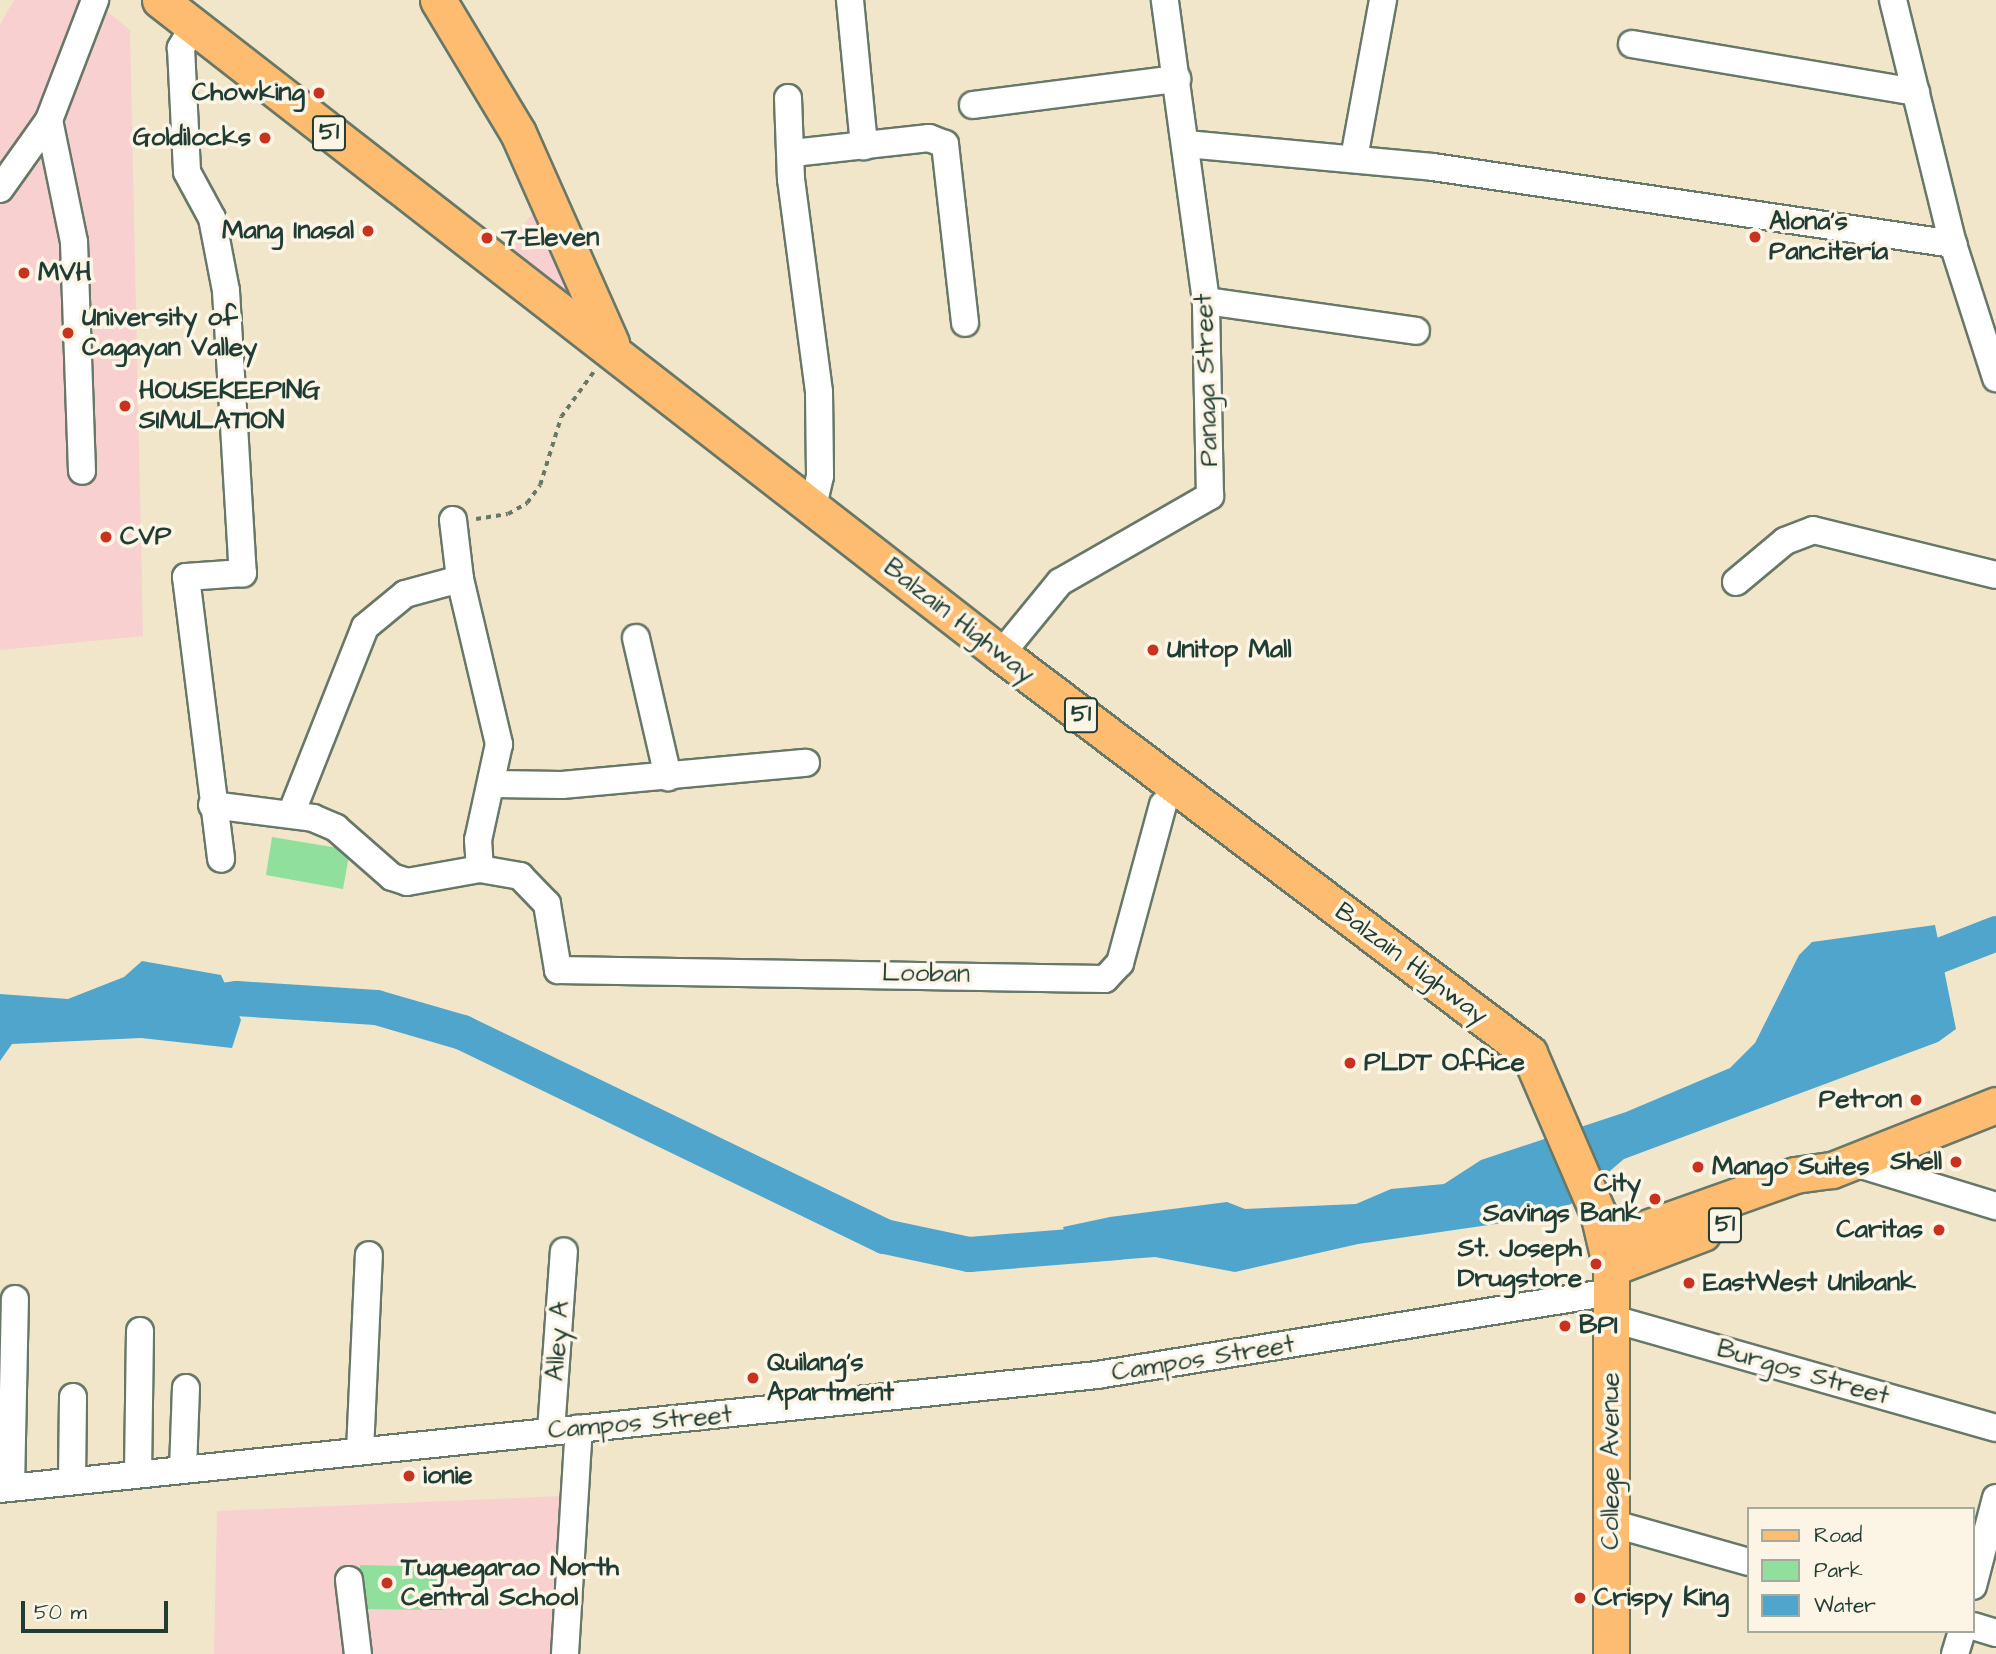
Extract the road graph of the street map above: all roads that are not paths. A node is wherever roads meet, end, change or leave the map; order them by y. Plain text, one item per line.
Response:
1 (95, 0) edge
2 (160, 0) edge
3 (438, 0) edge
4 (850, 0) edge
5 (1165, 0) edge
6 (1382, 0) edge
7 (1893, 0) edge
8 (194, 26) junction
9 (1632, 44) dead end
10 (1177, 79) junction
11 (1916, 92) junction
12 (788, 98) dead end
13 (973, 105) dead end
14 (49, 120) junction
15 (1186, 144) junction
16 (863, 146) junction
17 (793, 153) junction
18 (1354, 158) junction
19 (0, 189) edge
20 (1953, 244) junction
21 (1206, 301) junction
22 (965, 323) dead end
23 (1416, 331) dead end
24 (607, 355) junction
25 (1996, 378) edge
26 (82, 471) dead end
27 (813, 507) junction
28 (453, 520) road end
29 (1996, 575) edge
30 (460, 579) junction
31 (1736, 582) dead end
32 (636, 638) dead end
33 (1001, 654) junction
34 (806, 763) dead end
35 (668, 777) junction
36 (494, 784) junction
37 (212, 804) junction
38 (1163, 805) junction
39 (291, 814) junction
40 (221, 859) dead end
41 (480, 869) junction
42 (1548, 1093) junction
43 (1996, 1105) edge
44 (1842, 1166) junction
45 (1996, 1206) edge
46 (564, 1251) dead end
47 (369, 1255) dead end
48 (1607, 1267) junction
49 (15, 1299) dead end
50 (140, 1331) dead end
51 (186, 1388) dead end
52 (73, 1397) dead end
53 (579, 1428) junction
54 (1996, 1428) edge
55 (551, 1431) junction
56 (359, 1451) junction
57 (183, 1469) junction
58 (138, 1474) junction
59 (72, 1480) junction
60 (6, 1488) edge
61 (1996, 1498) edge
62 (1611, 1522) junction
63 (1748, 1562) edge
64 (1975, 1578) edge
65 (348, 1580) dead end
66 (1975, 1627) edge
67 (1961, 1633) edge
68 (1996, 1633) edge
69 (358, 1654) edge
70 (565, 1654) edge
71 (1611, 1654) edge
72 (1955, 1654) edge

1 - 14 street
2 - 8 main road, Balzain Highway / 51
3 - 24 main road
4 - 16 street
5 - 10 street, Panaga Street
6 - 18 street
7 - 11 street
8 - 24 main road, Balzain Highway / 51
8 - 37 street
9 - 11 street
10 - 13 street
10 - 15 street, Panaga Street
11 - 20 street
12 - 17 street
14 - 19 street
14 - 26 street
15 - 18 street
15 - 21 street, Panaga Street
16 - 17 street
16 - 22 street
17 - 27 street
18 - 20 street
20 - 25 street
21 - 23 street
21 - 33 street, Panaga Street
24 - 27 main road, Balzain Highway / 51
24 - 38 main road, Balzain Highway / 51
27 - 33 main road, Balzain Highway / 51
28 - 30 street
29 - 31 street
30 - 36 street
30 - 39 street
32 - 35 street
33 - 42 main road, Balzain Highway / 51
34 - 35 street
35 - 36 street
36 - 41 street
37 - 39 street
37 - 40 street
38 - 41 street, Looban
38 - 42 main road, Balzain Highway / 51
39 - 41 street
42 - 48 main road, Balzain Highway / 51
43 - 44 main road, 51
44 - 45 street
44 - 48 main road, 51
46 - 55 street, Alley A
47 - 56 street
48 - 53 street, Campos Street
48 - 54 street, Burgos Street
48 - 62 main road, College Avenue
49 - 60 street
50 - 58 street
51 - 57 street
52 - 59 street
53 - 55 street, Campos Street
53 - 70 street
55 - 56 street, Campos Street
56 - 57 street, Campos Street
57 - 58 street, Campos Street
58 - 59 street, Campos Street
59 - 60 street, Campos Street
61 - 64 street
62 - 63 street
62 - 71 main road, College Avenue
65 - 69 street
66 - 68 street
67 - 72 street

